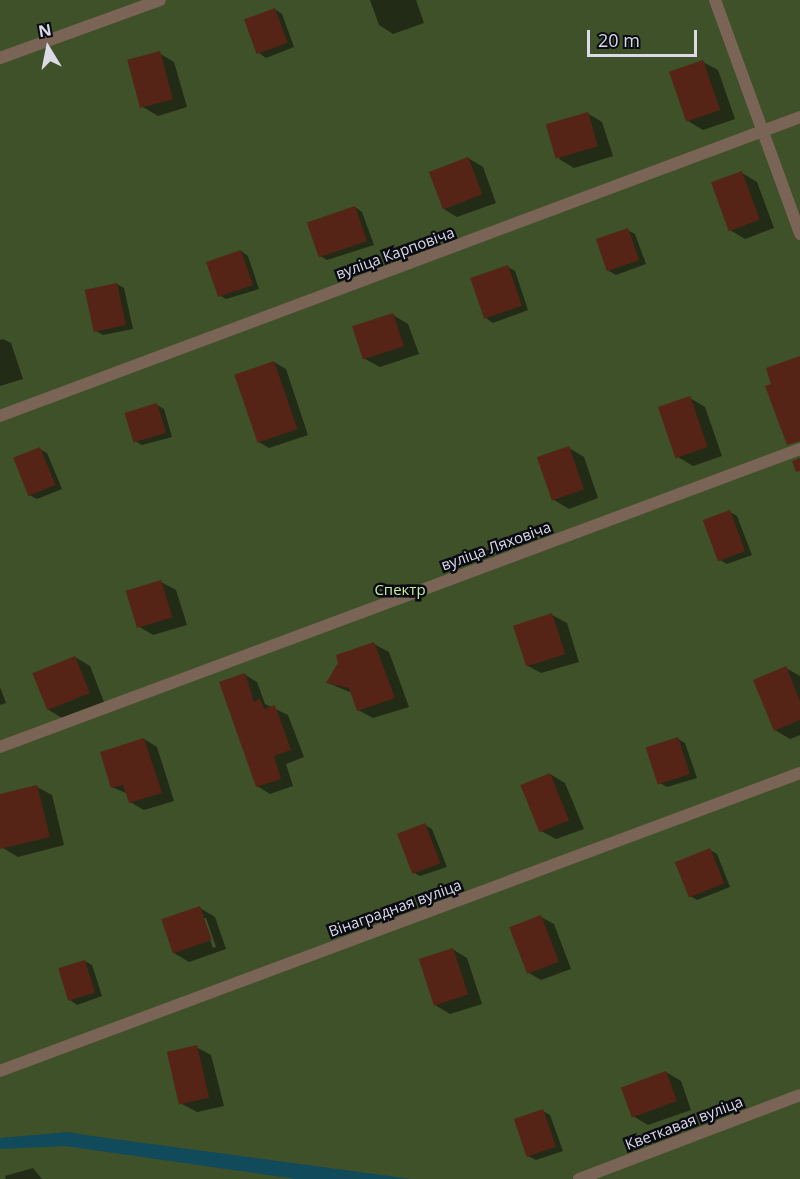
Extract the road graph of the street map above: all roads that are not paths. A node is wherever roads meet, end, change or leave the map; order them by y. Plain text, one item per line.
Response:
1 (160, 0) edge
2 (714, 0) edge
3 (0, 58) edge
4 (800, 117) edge
5 (761, 132) junction
6 (800, 234) edge
7 (0, 416) edge
8 (800, 449) edge
9 (0, 747) edge
10 (800, 773) edge
11 (0, 1071) edge
12 (800, 1095) edge
13 (579, 1179) edge

1 - 3 street
2 - 5 street
4 - 5 street, вуліца Карповіча
5 - 6 street
5 - 7 street, вуліца Карповіча
8 - 9 street, вуліца Ляховіча
10 - 11 street, Вінаградная вуліца
12 - 13 street, Кветкавая вуліца

